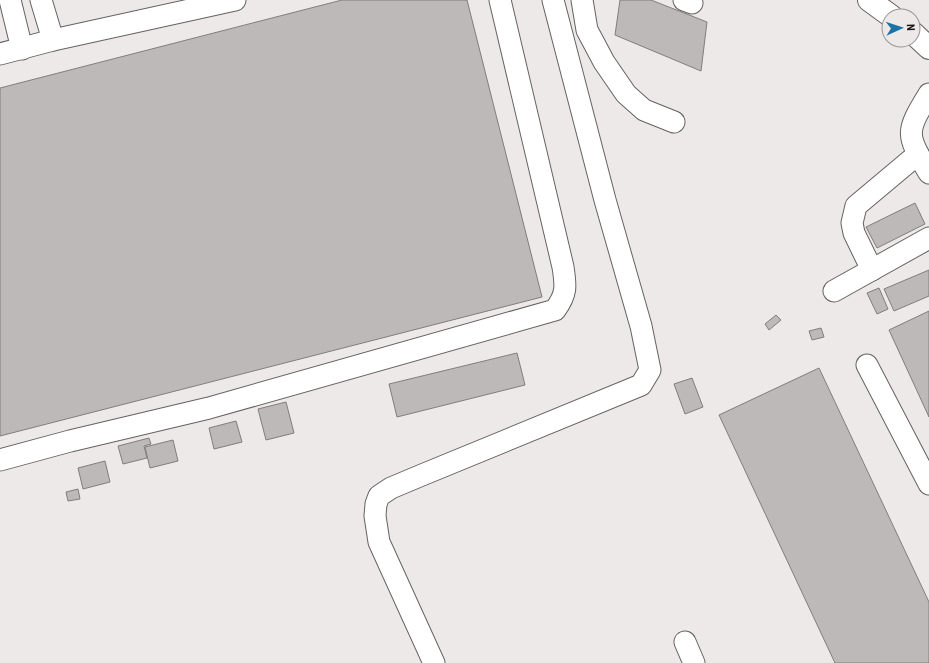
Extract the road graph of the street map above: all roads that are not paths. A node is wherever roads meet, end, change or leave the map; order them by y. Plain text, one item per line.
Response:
1 (10, 0) edge
2 (40, 0) edge
3 (235, 0) edge
4 (500, 0) edge
5 (553, 0) edge
6 (582, 0) edge
7 (869, 0) edge
8 (189, 5) edge
9 (881, 9) edge
10 (53, 40) junction
11 (921, 40) edge
12 (929, 48) edge
13 (22, 49) junction
14 (0, 54) edge
15 (929, 94) edge
16 (674, 122) dead end
17 (918, 154) junction
18 (929, 173) edge
19 (929, 238) edge
20 (872, 270) junction
21 (834, 291) dead end
22 (867, 365) dead end
23 (0, 460) edge
24 (929, 484) edge
25 (685, 642) dead end
26 (434, 663) edge
27 (694, 663) edge

1 - 13 lane
2 - 10 lane
3 - 8 lane
4 - 23 lane
5 - 26 lane
6 - 16 lane
7 - 9 main road
8 - 10 lane
10 - 13 lane
11 - 12 main road
13 - 14 lane
15 - 17 lane
17 - 18 lane
17 - 20 lane
19 - 20 lane
20 - 21 lane
22 - 24 lane
25 - 27 lane

